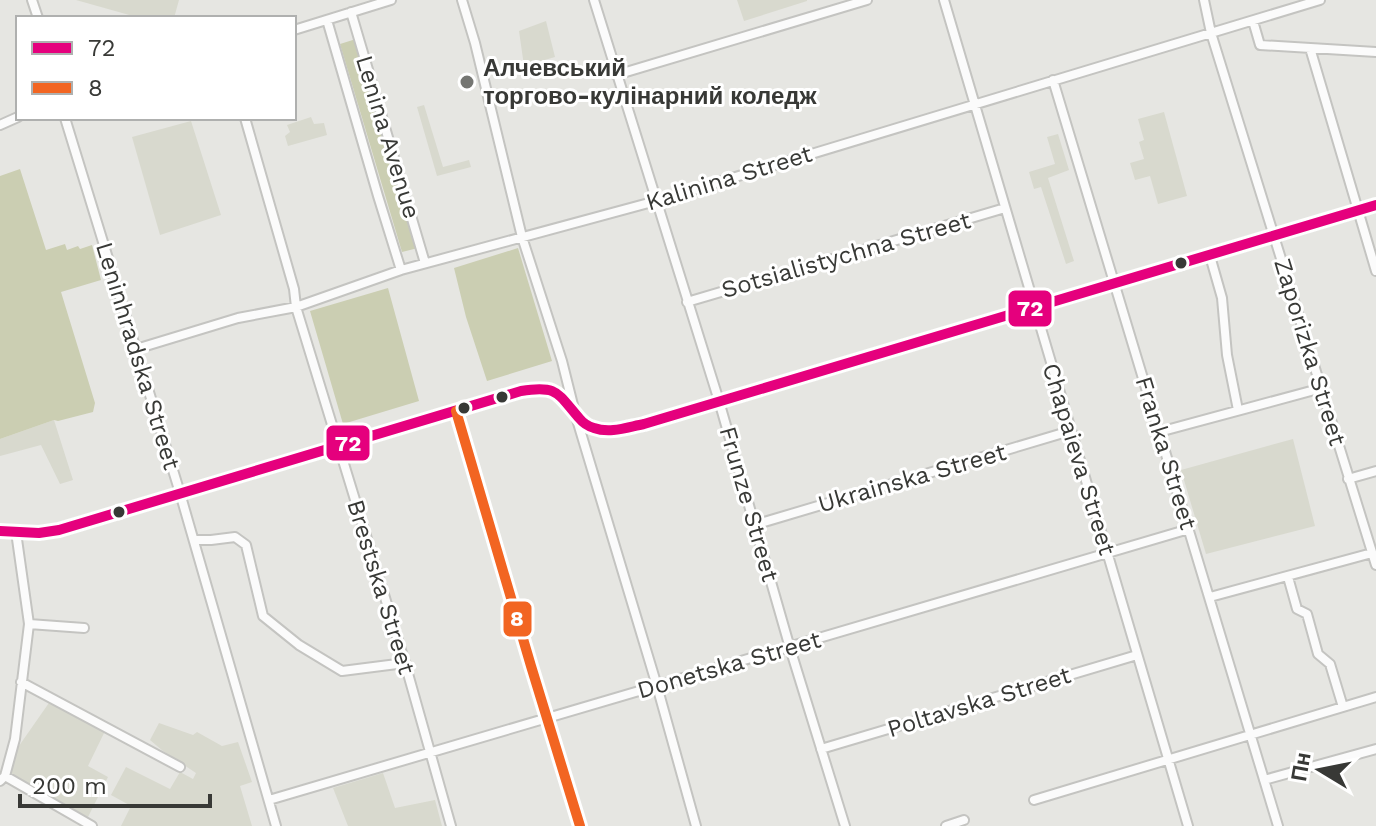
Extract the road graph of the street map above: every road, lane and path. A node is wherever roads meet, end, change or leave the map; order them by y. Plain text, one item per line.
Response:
1 (391, 0) edge
2 (462, 0) edge
3 (594, 0) edge
4 (867, 0) edge
5 (944, 0) edge
6 (1204, 0) edge
7 (1320, 0) edge
8 (351, 12) junction
9 (327, 20) junction
10 (1253, 21) junction
11 (296, 29) edge
12 (1211, 33) junction
13 (1310, 48) junction
14 (1376, 52) edge
15 (616, 75) junction
16 (1053, 80) junction
17 (974, 104) junction
18 (66, 120) edge
19 (246, 120) edge
20 (656, 201) junction
21 (1376, 205) edge
22 (1005, 208) junction
23 (1358, 210) junction
24 (1275, 235) junction
25 (522, 237) junction
26 (1210, 256) junction
27 (425, 263) junction
28 (401, 270) junction
29 (1376, 271) edge
30 (1115, 284) junction
31 (687, 302) junction
32 (296, 307) junction
33 (1034, 308) junction
34 (136, 349) junction
35 (1322, 388) junction
36 (719, 401) junction
37 (1238, 410) junction
38 (456, 411) junction
39 (575, 413) junction
40 (1070, 431) junction
41 (1159, 432) junction
42 (337, 445) junction
43 (1376, 471) edge
44 (1348, 479) junction
45 (180, 493) junction
46 (754, 525) junction
47 (1189, 529) junction
48 (0, 531) edge
49 (16, 532) junction
50 (194, 540) junction
51 (1106, 552) junction
52 (1372, 553) junction
53 (1376, 565) edge
54 (1288, 577) junction
55 (1210, 597) junction
56 (29, 624) junction
57 (84, 628) dead end
58 (790, 648) junction
59 (1137, 655) junction
60 (405, 663) junction
61 (21, 682) junction
62 (657, 686) junction
63 (1376, 697) edge
64 (1343, 707) junction
65 (546, 717) junction
66 (1252, 734) junction
67 (821, 749) junction
68 (1376, 749) edge
69 (430, 753) junction
70 (1168, 760) junction
71 (180, 767) dead end
72 (2, 778) edge
73 (1264, 780) junction
74 (269, 800) junction
75 (1034, 800) dead end
76 (964, 820) dead end
77 (92, 826) edge
78 (276, 826) edge
79 (451, 826) edge
80 (580, 826) edge
81 (696, 826) edge
82 (845, 826) edge
83 (946, 826) edge
84 (1188, 826) edge
85 (1278, 826) edge

1 - 8 street
2 - 25 street
3 - 15 street, Frunze Street
4 - 15 street
5 - 17 street, Chapaieva Street
6 - 12 street, Zaporizka Street
7 - 10 street, Kalinina Street
8 - 9 street
8 - 27 street, Lenina Avenue
9 - 11 street
9 - 28 street, Lenina Avenue
10 - 12 street, Kalinina Street
10 - 13 street
12 - 16 street, Kalinina Street
12 - 24 street, Zaporizka Street
13 - 14 street
13 - 23 street
15 - 20 street, Frunze Street
16 - 17 street, Kalinina Street
16 - 30 street, Franka Street
17 - 20 street, Kalinina Street
17 - 22 street, Chapaieva Street
18 - 34 street, Leninhradska Street
19 - 32 street, Brestska Street
20 - 25 street, Kalinina Street
20 - 31 street, Frunze Street
21 - 23 main road
22 - 31 street, Sotsialistychna Street
22 - 33 street, Chapaieva Street
23 - 24 main road
23 - 29 street
24 - 26 main road
24 - 35 street, Zaporizka Street
25 - 27 street, Kalinina Street
25 - 39 street
26 - 30 main road
26 - 37 street
27 - 28 street, Kalinina Street
28 - 32 street, Kalinina Street
30 - 33 main road
30 - 41 street, Franka Street
31 - 36 street, Frunze Street
32 - 34 street, Kalinina Street
32 - 42 street, Brestska Street
33 - 36 main road
33 - 40 street, Chapaieva Street
34 - 45 street, Leninhradska Street
35 - 37 street
35 - 44 street, Zaporizka Street
36 - 39 main road
36 - 46 street, Frunze Street
37 - 41 street
38 - 39 main road
38 - 42 main road
38 - 65 street
39 - 62 street
40 - 46 street, Ukrainska Street
40 - 51 street, Chapaieva Street
41 - 47 street, Franka Street
42 - 45 main road
42 - 60 street, Brestska Street
43 - 44 street
44 - 52 street, Zaporizka Street
45 - 49 main road
45 - 50 street, Leninhradska Street
46 - 58 street, Frunze Street
47 - 51 street, Donetska Street
47 - 55 street, Franka Street
48 - 49 main road
49 - 56 street
50 - 60 street
50 - 74 street, Leninhradska Street
51 - 58 street, Donetska Street
51 - 59 street, Chapaieva Street
52 - 53 street, Zaporizka Street
52 - 54 street
54 - 55 street
54 - 64 street
55 - 66 street, Franka Street
56 - 57 street
56 - 61 street
58 - 62 street, Donetska Street
58 - 67 street, Frunze Street
59 - 67 street, Poltavska Street
59 - 70 street, Chapaieva Street
60 - 69 street, Brestska Street
61 - 71 street
61 - 72 street
62 - 65 street, Donetska Street
62 - 81 street
63 - 64 street
64 - 66 street
65 - 69 street, Donetska Street
65 - 80 street
66 - 70 street
66 - 73 street, Franka Street
67 - 82 street, Frunze Street
68 - 73 street
69 - 74 street, Donetska Street
69 - 79 street, Brestska Street
70 - 75 street
70 - 84 street, Chapaieva Street
72 - 77 street
73 - 85 street, Franka Street
74 - 78 street, Leninhradska Street
76 - 83 street

